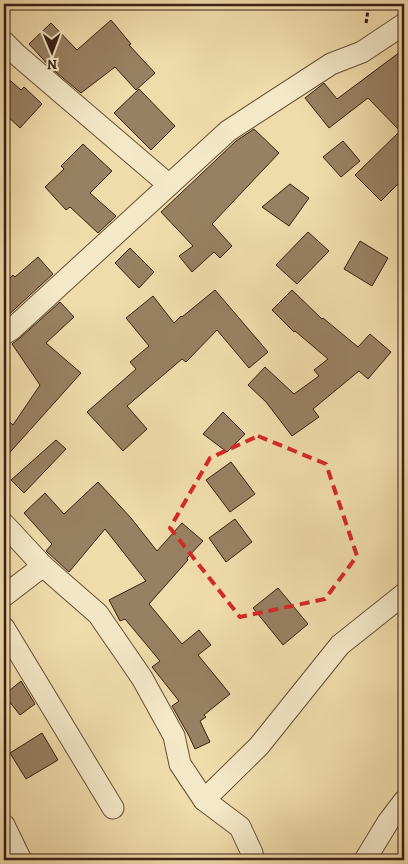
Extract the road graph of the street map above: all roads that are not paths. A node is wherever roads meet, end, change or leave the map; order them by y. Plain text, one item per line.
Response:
1 (404, 24) edge
2 (4, 42) edge
3 (169, 185) junction
4 (4, 334) edge
5 (4, 524) edge
6 (43, 566) junction
7 (404, 594) edge
8 (4, 596) edge
9 (4, 628) edge
10 (204, 800) junction
11 (404, 801) edge
12 (113, 808) dead end
13 (4, 825) edge
14 (21, 860) edge
15 (253, 860) edge
16 (365, 860) edge

1 - 3 street
2 - 3 street
3 - 4 street
5 - 6 street
6 - 8 street
6 - 10 street
7 - 10 street
9 - 12 street
10 - 15 street
11 - 16 street
13 - 14 street

